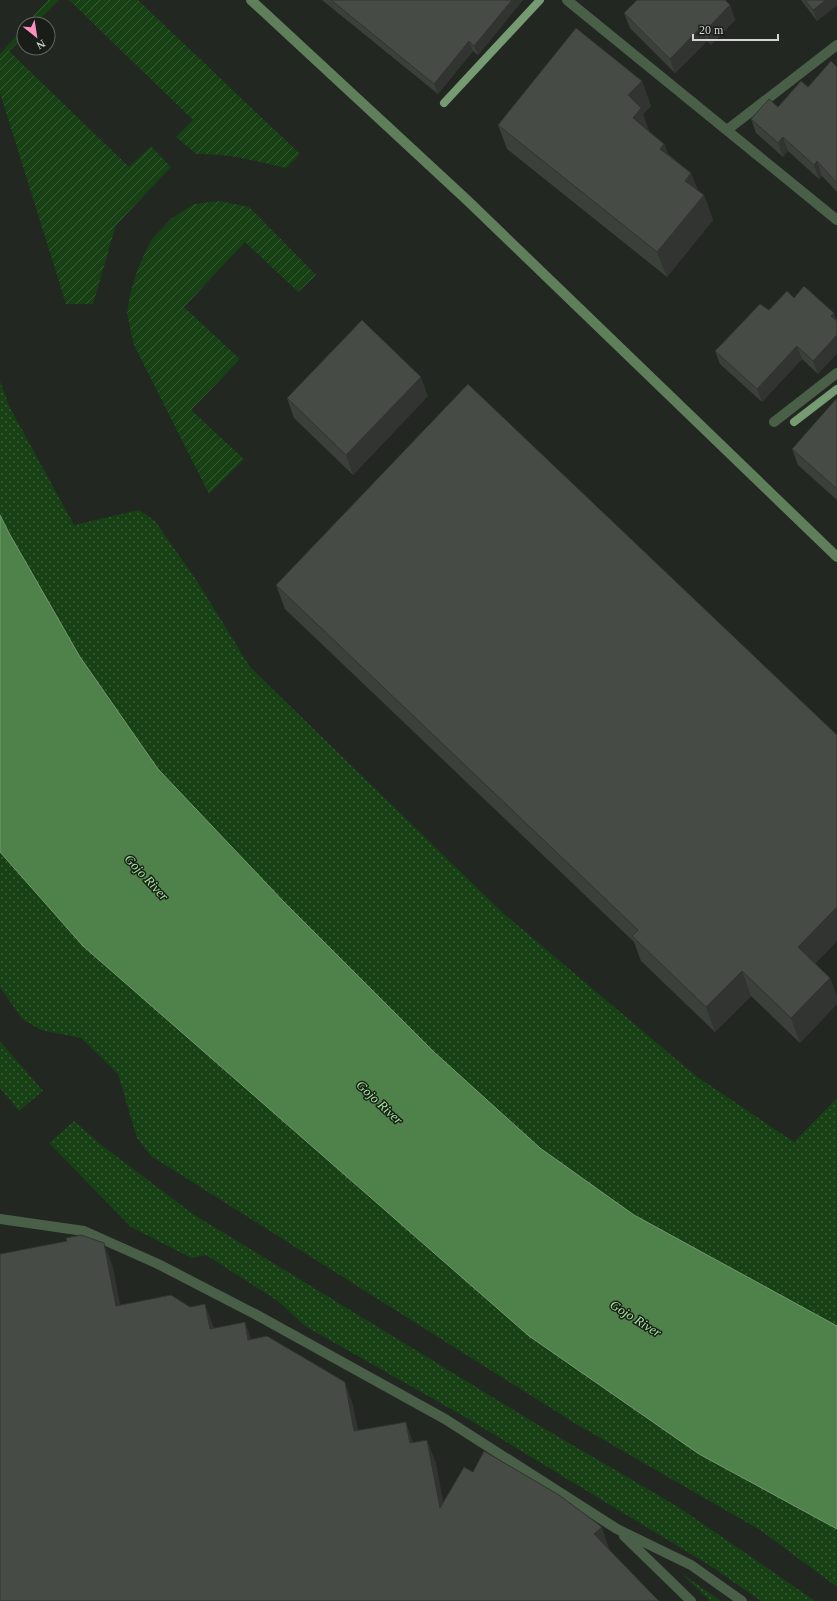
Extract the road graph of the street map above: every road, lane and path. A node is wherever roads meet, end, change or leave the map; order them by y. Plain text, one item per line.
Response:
1 (251, 0) edge
2 (567, 0) edge
3 (837, 45) edge
4 (727, 130) junction
5 (837, 220) edge
6 (837, 373) edge
7 (774, 422) dead end
8 (837, 557) edge
9 (0, 1219) edge
10 (617, 1529) junction
11 (691, 1601) edge
12 (742, 1601) edge

1 - 8 street
2 - 4 street
3 - 4 street
4 - 5 street
6 - 7 street
9 - 10 street
10 - 11 street
10 - 12 street

